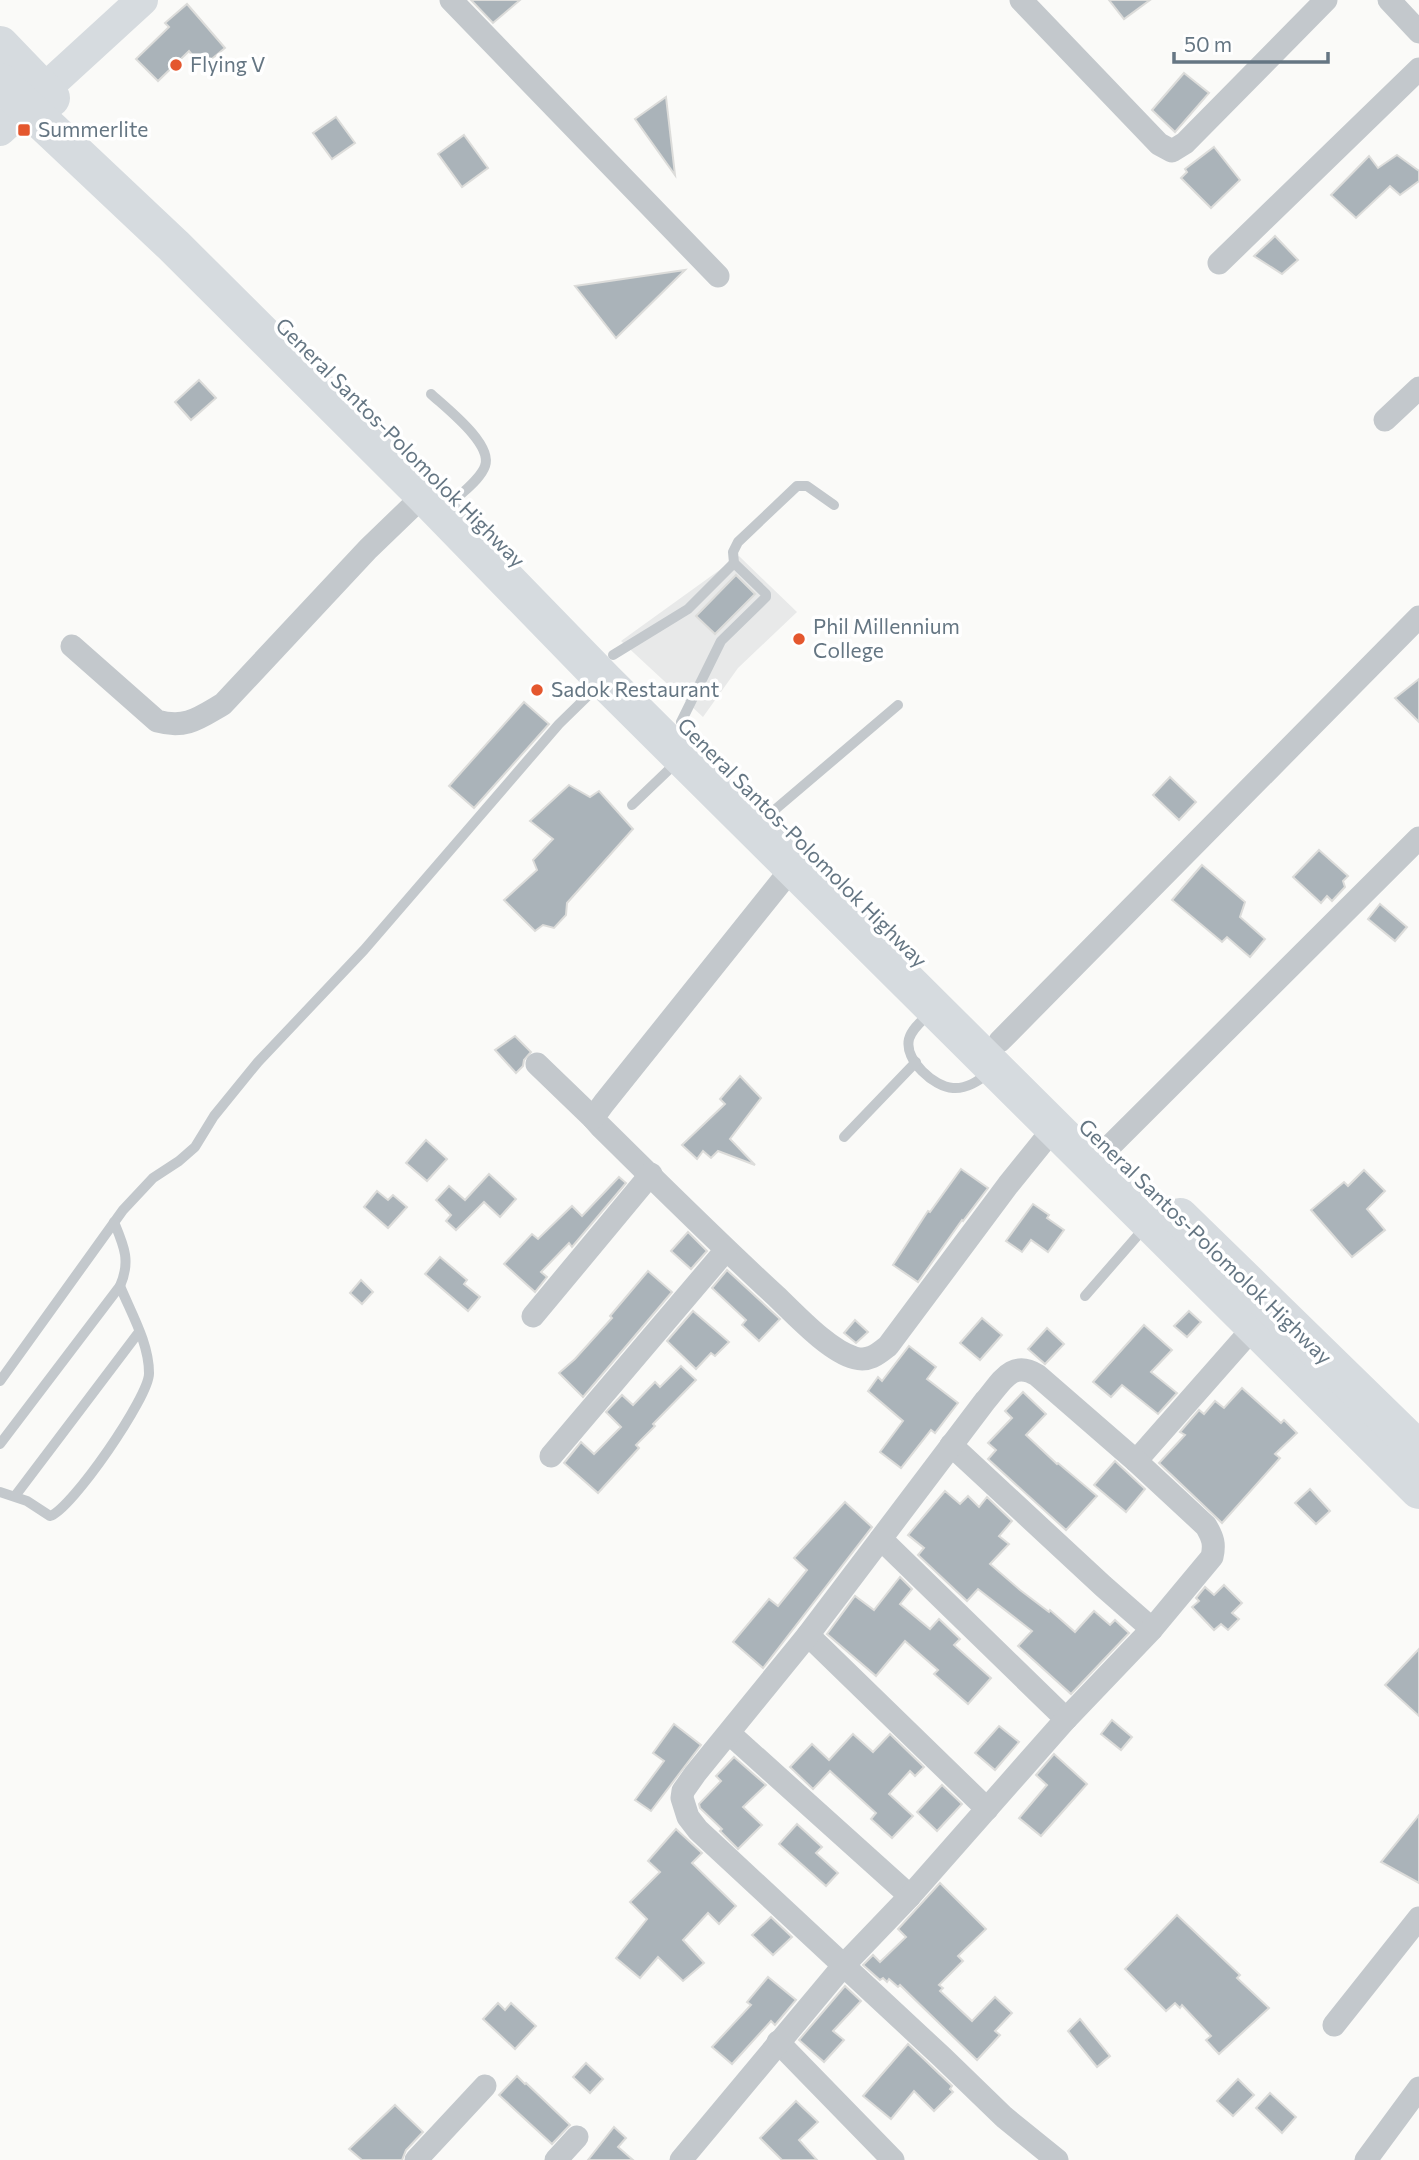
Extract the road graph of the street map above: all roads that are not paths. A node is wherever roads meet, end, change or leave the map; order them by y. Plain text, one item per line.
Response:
1 (142, 0) edge
2 (451, 0) edge
3 (1326, 0) edge
4 (1389, 0) edge
5 (1034, 4) edge
6 (1419, 32) edge
7 (1419, 69) edge
8 (13, 85) edge
9 (1219, 263) dead end
10 (718, 276) dead end
11 (1419, 388) edge
12 (431, 394) dead end
13 (1385, 420) dead end
14 (440, 497) junction
15 (834, 505) dead end
16 (734, 563) junction
17 (1419, 617) edge
18 (72, 646) dead end
19 (609, 667) junction
20 (898, 705) dead end
21 (682, 740) junction
22 (632, 805) dead end
23 (771, 813) junction
24 (1419, 838) edge
25 (793, 867) junction
26 (935, 1008) junction
27 (998, 1055) junction
28 (916, 1062) junction
29 (537, 1065) dead end
30 (593, 1118) junction
31 (1054, 1128) junction
32 (844, 1137) dead end
33 (1108, 1149) junction
34 (651, 1174) junction
35 (114, 1222) junction
36 (1150, 1222) junction
37 (726, 1250) junction
38 (120, 1286) junction
39 (1084, 1296) dead end
40 (533, 1316) dead end
41 (1254, 1327) junction
42 (139, 1332) junction
43 (0, 1381) edge
44 (0, 1444) edge
45 (951, 1445) junction
46 (1419, 1450) edge
47 (551, 1455) dead end
48 (1136, 1461) junction
49 (1419, 1490) edge
50 (0, 1492) edge
51 (15, 1496) junction
52 (880, 1539) junction
53 (1152, 1629) junction
54 (808, 1635) junction
55 (1066, 1719) junction
56 (730, 1734) junction
57 (987, 1809) junction
58 (910, 1896) junction
59 (1419, 1918) edge
60 (843, 1966) junction
61 (1334, 2025) dead end
62 (779, 2042) junction
63 (485, 2086) dead end
64 (1419, 2088) edge
65 (577, 2137) dead end
66 (683, 2158) edge
67 (416, 2160) edge
68 (556, 2160) edge
69 (893, 2160) edge
70 (1057, 2160) edge
71 (1366, 2160) edge

1 - 8 main road
2 - 10 street
3 - 5 street
4 - 6 street
7 - 9 street
8 - 14 highway
11 - 13 street
12 - 14 lane
14 - 18 street
14 - 19 highway
15 - 16 lane
16 - 19 lane
16 - 21 lane
17 - 27 street
19 - 21 highway
19 - 35 lane
20 - 23 lane
21 - 22 lane
21 - 23 highway, General Santos-Polomolok Highway
21 - 25 highway
23 - 27 highway, General Santos-Polomolok Highway
24 - 33 street
25 - 26 highway
25 - 30 street
26 - 27 highway
26 - 28 lane
27 - 28 lane
27 - 31 highway
27 - 33 highway, General Santos-Polomolok Highway
28 - 32 lane
29 - 30 street
30 - 34 street
31 - 36 highway
31 - 37 street
33 - 46 highway, General Santos-Polomolok Highway
34 - 37 street
34 - 40 street
35 - 38 lane
35 - 43 lane
36 - 39 lane
36 - 41 highway
37 - 47 street
38 - 42 lane
38 - 44 lane
41 - 48 street
41 - 49 highway
42 - 51 lane
42 - 51 lane
45 - 48 street
45 - 52 street
45 - 53 street
48 - 53 street
50 - 51 lane
52 - 54 street
52 - 55 street
53 - 55 street
54 - 56 street
54 - 57 street
55 - 57 street
56 - 58 street
56 - 60 street
57 - 58 street
58 - 60 street
59 - 61 street
60 - 62 street
60 - 70 street
62 - 66 street
62 - 69 street
63 - 67 street
64 - 71 street
65 - 68 street

